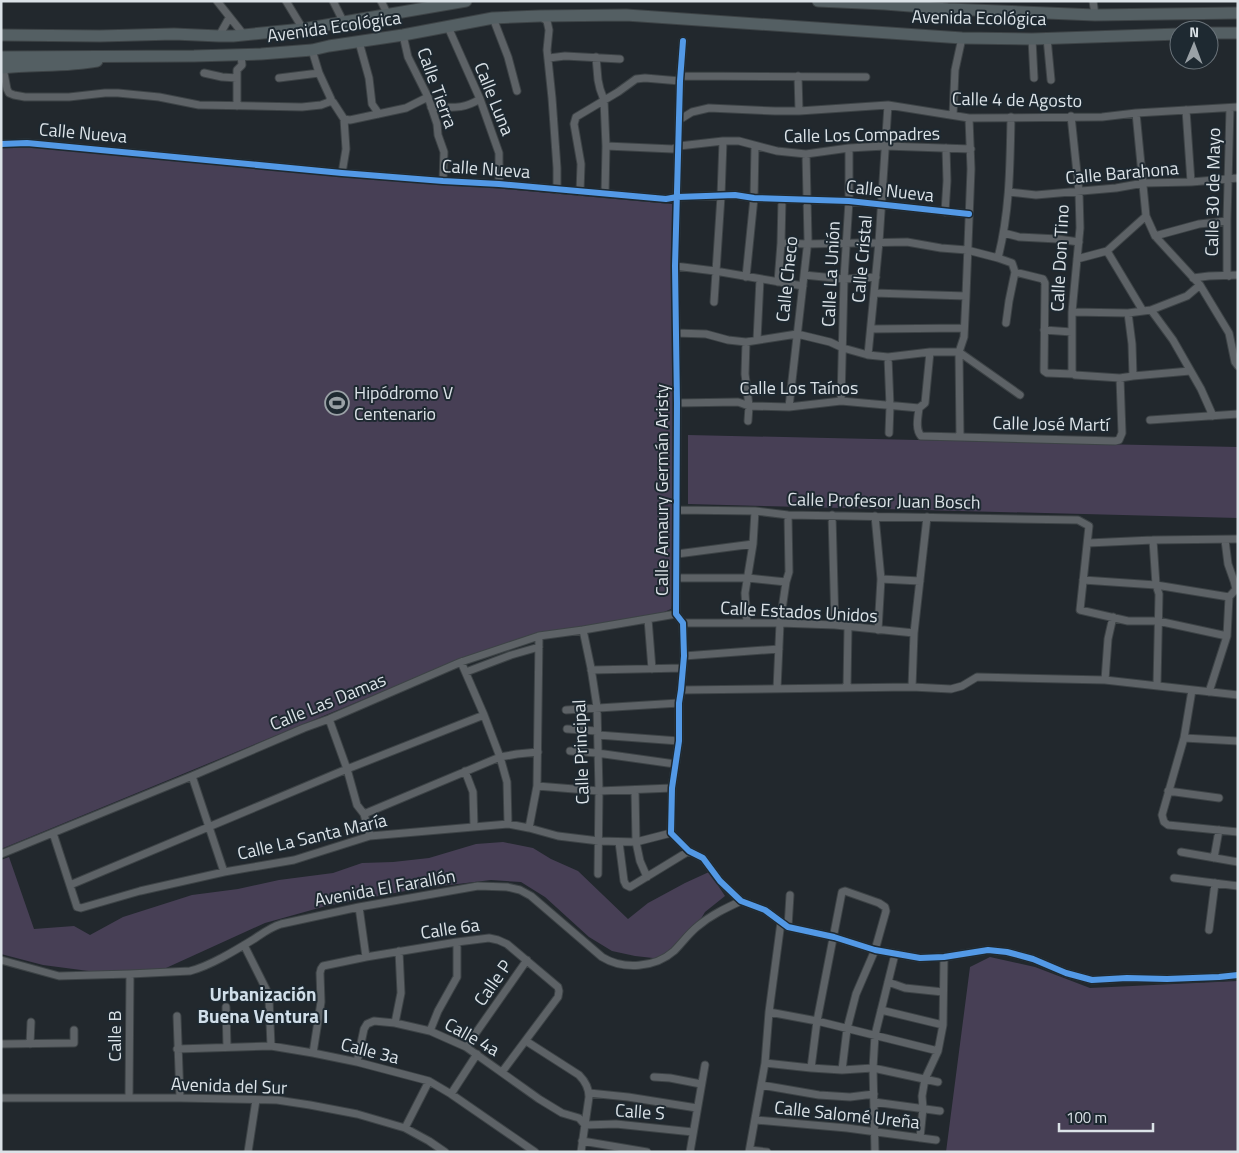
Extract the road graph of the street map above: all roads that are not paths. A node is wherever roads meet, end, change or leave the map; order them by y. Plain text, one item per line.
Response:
1 (217, 1) edge
2 (286, 1) edge
3 (333, 1) edge
4 (381, 1) edge
5 (466, 1) edge
6 (818, 1) edge
7 (1093, 1) edge
8 (843, 2) edge
9 (884, 3) edge
10 (947, 5) edge
11 (1238, 13) edge
12 (388, 15) junction
13 (1095, 15) junction
14 (540, 16) junction
15 (230, 18) junction
16 (493, 18) junction
17 (344, 23) junction
18 (448, 27) junction
19 (303, 29) junction
20 (1238, 33) edge
21 (1, 34) edge
22 (1169, 34) edge
23 (1219, 34) edge
24 (244, 35) junction
25 (403, 35) junction
26 (219, 36) junction
27 (962, 38) junction
28 (1048, 38) junction
29 (1032, 39) junction
30 (683, 41) dead end
31 (360, 42) junction
32 (312, 50) junction
33 (241, 55) junction
34 (596, 57) junction
35 (548, 58) junction
36 (620, 59) dead end
37 (2, 64) edge
38 (204, 73) dead end
39 (319, 73) junction
40 (798, 76) junction
41 (866, 77) dead end
42 (236, 78) junction
43 (279, 78) dead end
44 (1034, 78) dead end
45 (680, 79) junction
46 (1051, 80) dead end
47 (517, 91) dead end
48 (428, 96) junction
49 (480, 99) junction
50 (604, 100) junction
51 (331, 101) junction
52 (888, 105) junction
53 (237, 106) junction
54 (432, 107) junction
55 (1238, 107) edge
56 (1230, 108) junction
57 (1186, 110) junction
58 (800, 111) junction
59 (1136, 113) junction
60 (379, 114) junction
61 (953, 115) junction
62 (1011, 116) junction
63 (1071, 116) junction
64 (970, 118) junction
65 (344, 119) junction
66 (679, 120) junction
67 (723, 141) junction
68 (1, 144) edge
69 (606, 146) junction
70 (679, 146) junction
71 (755, 146) junction
72 (885, 146) junction
73 (849, 148) junction
74 (946, 148) junction
75 (971, 149) junction
76 (806, 154) junction
77 (342, 173) junction
78 (1238, 178) edge
79 (1229, 179) junction
80 (443, 181) junction
81 (1191, 182) junction
82 (1144, 183) junction
83 (499, 184) junction
84 (557, 190) junction
85 (580, 192) junction
86 (1009, 192) junction
87 (1079, 192) junction
88 (605, 194) junction
89 (721, 196) junction
90 (677, 197) junction
91 (754, 198) junction
92 (782, 199) junction
93 (807, 200) junction
94 (849, 201) junction
95 (882, 206) junction
96 (945, 212) junction
97 (969, 214) junction
98 (1146, 216) junction
99 (1227, 221) junction
100 (1004, 233) junction
101 (1155, 236) junction
102 (880, 242) junction
103 (1079, 242) junction
104 (781, 243) junction
105 (846, 243) junction
106 (807, 244) junction
107 (967, 250) junction
108 (1107, 250) junction
109 (998, 258) junction
110 (1078, 259) junction
111 (675, 266) junction
112 (715, 271) junction
113 (1015, 272) junction
114 (804, 275) junction
115 (1235, 276) edge
116 (746, 277) junction
117 (876, 277) junction
118 (1193, 278) junction
119 (760, 279) junction
120 (844, 279) junction
121 (778, 282) junction
122 (1200, 285) junction
123 (803, 286) junction
124 (874, 293) junction
125 (966, 296) junction
126 (714, 302) dead end
127 (1143, 310) junction
128 (1151, 310) junction
129 (1072, 312) junction
130 (1128, 313) junction
131 (1006, 323) dead end
132 (964, 328) junction
133 (871, 329) junction
134 (1044, 330) junction
135 (1072, 332) junction
136 (676, 333) junction
137 (797, 334) junction
138 (757, 340) junction
139 (746, 342) junction
140 (842, 348) junction
141 (930, 352) junction
142 (959, 352) junction
143 (868, 355) junction
144 (888, 357) junction
145 (1238, 366) edge
146 (1190, 370) junction
147 (1072, 373) junction
148 (1133, 376) junction
149 (1120, 378) junction
150 (1020, 395) dead end
151 (841, 401) junction
152 (677, 403) junction
153 (749, 406) junction
154 (890, 406) junction
155 (789, 407) junction
156 (919, 408) junction
157 (1238, 414) edge
158 (1213, 416) junction
159 (1150, 420) dead end
160 (748, 421) dead end
161 (889, 433) dead end
162 (960, 437) junction
163 (677, 510) junction
164 (755, 511) junction
165 (788, 515) junction
166 (832, 515) junction
167 (875, 516) junction
168 (927, 517) junction
169 (1238, 539) edge
170 (1153, 540) junction
171 (1225, 540) junction
172 (1088, 543) junction
173 (753, 544) junction
174 (677, 554) junction
175 (677, 578) junction
176 (748, 578) junction
177 (881, 579) junction
178 (1083, 580) junction
179 (920, 581) junction
180 (786, 582) junction
181 (1156, 585) junction
182 (1237, 588) edge
183 (1229, 597) junction
184 (676, 614) junction
185 (1113, 617) junction
186 (648, 619) junction
187 (1158, 621) junction
188 (780, 622) junction
189 (683, 623) junction
190 (747, 623) junction
191 (835, 625) junction
192 (848, 627) junction
193 (583, 630) junction
194 (878, 630) junction
195 (914, 633) junction
196 (539, 636) junction
197 (1227, 636) junction
198 (539, 647) junction
199 (779, 649) junction
200 (684, 656) junction
201 (461, 662) junction
202 (652, 668) junction
203 (683, 668) junction
204 (591, 670) junction
205 (466, 672) junction
206 (1105, 680) junction
207 (1157, 685) junction
208 (912, 687) junction
209 (847, 688) junction
210 (777, 689) junction
211 (681, 690) junction
212 (1192, 690) junction
213 (1210, 692) junction
214 (1238, 695) edge
215 (678, 703) junction
216 (596, 707) junction
217 (566, 710) dead end
218 (484, 715) junction
219 (329, 719) junction
220 (567, 729) dead end
221 (597, 733) junction
222 (1184, 738) junction
223 (678, 740) junction
224 (1238, 741) edge
225 (570, 751) dead end
226 (538, 752) junction
227 (597, 753) junction
228 (500, 757) junction
229 (675, 764) junction
230 (348, 769) junction
231 (465, 771) junction
232 (192, 776) junction
233 (537, 786) junction
234 (672, 788) junction
235 (635, 790) junction
236 (599, 791) junction
237 (1168, 791) junction
238 (1219, 798) dead end
239 (364, 814) junction
240 (508, 824) junction
241 (208, 826) junction
242 (474, 827) junction
243 (529, 828) junction
244 (1219, 830) junction
245 (1238, 832) edge
246 (53, 833) junction
247 (671, 833) junction
248 (370, 836) junction
249 (599, 842) junction
250 (619, 842) junction
251 (636, 842) junction
252 (689, 851) junction
253 (1181, 852) dead end
254 (1, 854) edge
255 (1214, 858) junction
256 (1238, 862) edge
257 (224, 872) junction
258 (598, 874) dead end
259 (647, 877) junction
260 (1174, 878) dead end
261 (1215, 883) junction
262 (70, 885) junction
263 (1238, 886) edge
264 (790, 895) dead end
265 (741, 901) junction
266 (359, 907) junction
267 (781, 922) junction
268 (788, 927) junction
269 (1209, 930) dead end
270 (834, 937) junction
271 (457, 942) junction
272 (244, 945) junction
273 (875, 950) junction
274 (399, 951) junction
275 (895, 954) junction
276 (366, 957) junction
277 (944, 958) junction
278 (1, 960) edge
279 (527, 960) junction
280 (130, 974) junction
281 (1238, 975) edge
282 (888, 982) junction
283 (943, 992) junction
284 (226, 1007) dead end
285 (881, 1010) junction
286 (769, 1012) junction
287 (177, 1016) dead end
288 (817, 1021) junction
289 (30, 1022) dead end
290 (395, 1023) junction
291 (943, 1025) junction
292 (848, 1029) junction
293 (74, 1030) dead end
294 (430, 1031) junction
295 (875, 1035) junction
296 (526, 1041) junction
297 (1, 1044) edge
298 (30, 1044) junction
299 (271, 1046) junction
300 (466, 1047) junction
301 (227, 1048) junction
302 (177, 1049) junction
303 (938, 1051) junction
304 (313, 1053) junction
305 (477, 1054) junction
306 (357, 1062) junction
307 (765, 1063) junction
308 (705, 1065) dead end
309 (811, 1068) junction
310 (873, 1068) junction
311 (842, 1070) junction
312 (502, 1072) junction
313 (654, 1077) dead end
314 (924, 1079) junction
315 (429, 1081) junction
316 (938, 1082) dead end
317 (701, 1084) junction
318 (761, 1085) junction
319 (589, 1093) junction
320 (451, 1094) junction
321 (874, 1094) junction
322 (1, 1098) edge
323 (129, 1098) junction
324 (180, 1098) junction
325 (256, 1100) junction
326 (874, 1102) junction
327 (697, 1108) junction
328 (923, 1108) junction
329 (940, 1111) dead end
330 (756, 1120) junction
331 (585, 1125) junction
332 (405, 1128) junction
333 (693, 1132) junction
334 (874, 1132) junction
335 (920, 1138) junction
336 (936, 1140) dead end
337 (582, 1141) junction
338 (749, 1151) edge
339 (248, 1152) edge
340 (445, 1152) edge
341 (535, 1152) edge
342 (580, 1152) edge
343 (647, 1152) edge
344 (690, 1152) edge
345 (768, 1152) edge
346 (875, 1152) edge

1 - 15 street
2 - 19 street
3 - 17 street
4 - 12 street
5 - 12 main road, Avenida Ecológica
6 - 8 main road, Avenida Ecológica
7 - 13 street
8 - 9 main road, Avenida Ecológica
9 - 10 main road, Avenida Ecológica
10 - 13 main road, Avenida Ecológica
11 - 13 main road, Avenida Ecológica
12 - 17 main road, Avenida Ecológica
14 - 16 main road, Avenida Ecológica
14 - 27 main road, Avenida Ecológica
14 - 35 street
15 - 24 street
15 - 26 street
16 - 18 main road, Avenida Ecológica
16 - 47 street
17 - 19 main road, Avenida Ecológica
18 - 25 main road, Avenida Ecológica
18 - 49 street, Calle Luna
19 - 24 main road, Avenida Ecológica
20 - 23 main road
21 - 26 main road, Avenida Ecológica
22 - 28 main road, Avenida Ecológica
24 - 26 main road, Avenida Ecológica
25 - 31 main road, Avenida Ecológica
25 - 48 street, Calle Tierra
27 - 29 main road, Avenida Ecológica
27 - 61 street
28 - 29 main road, Avenida Ecológica
28 - 46 street
29 - 44 street
30 - 45 street, Calle Amaury Germán Aristy
31 - 32 main road, Avenida Ecológica
31 - 60 street
32 - 33 main road, Avenida Ecológica
32 - 39 street
33 - 37 main road, Avenida Ecológica
33 - 42 street
34 - 35 street
34 - 36 street
34 - 50 street
35 - 84 street
37 - 53 street
38 - 42 street
39 - 43 street
39 - 51 street
40 - 41 street
40 - 45 street
40 - 58 street
42 - 53 street
45 - 50 street
45 - 66 street, Calle Amaury Germán Aristy
48 - 54 street, Calle Tierra
48 - 60 street
49 - 54 street
49 - 83 street, Calle Luna
50 - 69 street
50 - 85 street
51 - 53 street
51 - 65 street
52 - 58 street, Calle 4 de Agosto
52 - 61 street, Calle 4 de Agosto
52 - 72 street, Calle Cristal
54 - 80 street, Calle Tierra
55 - 56 street, Calle 4 de Agosto
56 - 57 street, Calle 4 de Agosto
56 - 79 street, Calle 30 de Mayo
57 - 59 street, Calle 4 de Agosto
57 - 81 street
58 - 66 street, Calle 4 de Agosto
59 - 63 street, Calle 4 de Agosto
59 - 82 street
60 - 65 street
61 - 64 street, Calle 4 de Agosto
62 - 63 street, Calle 4 de Agosto
62 - 64 street, Calle 4 de Agosto
62 - 86 street
63 - 87 street, Calle Don Tino
64 - 75 street
65 - 77 street
66 - 70 street, Calle Amaury Germán Aristy
67 - 70 street, Calle Los Compadres
67 - 71 street, Calle Los Compadres
67 - 89 street
68 - 77 street, Calle Nueva
69 - 70 street, Calle Los Compadres
69 - 88 street
70 - 90 street, Calle Amaury Germán Aristy
71 - 76 street, Calle Los Compadres
71 - 91 street
72 - 73 street, Calle Los Compadres
72 - 74 street, Calle Los Compadres
72 - 95 street, Calle Cristal
73 - 76 street, Calle Los Compadres
73 - 94 street, Calle La Unión
74 - 75 street, Calle Los Compadres
74 - 96 street
75 - 97 street
76 - 93 street, Calle Checo
77 - 80 street, Calle Nueva
78 - 79 street, Calle Barahona
79 - 81 street, Calle Barahona
79 - 99 street, Calle 30 de Mayo
80 - 83 street, Calle Nueva
81 - 82 street, Calle Barahona
82 - 87 street, Calle Barahona
82 - 98 street
83 - 84 street, Calle Nueva
84 - 85 street, Calle Nueva
85 - 88 street, Calle Nueva
86 - 87 street, Calle Barahona
86 - 100 street
87 - 103 street, Calle Don Tino
88 - 90 street, Calle Nueva
89 - 90 street, Calle Nueva
89 - 91 street, Calle Nueva
89 - 112 street
90 - 111 street, Calle Amaury Germán Aristy
91 - 92 street, Calle Nueva
91 - 116 street
92 - 93 street, Calle Nueva
92 - 104 street
93 - 94 street, Calle Nueva
93 - 106 street, Calle Checo
94 - 95 street, Calle Nueva
94 - 105 street, Calle La Unión
95 - 96 street, Calle Nueva
95 - 102 street, Calle Cristal
96 - 97 street, Calle Nueva
97 - 107 street
98 - 101 street
98 - 108 street
99 - 101 street
99 - 115 street, Calle 30 de Mayo
100 - 103 street
100 - 109 street
101 - 118 street
102 - 105 street
102 - 107 street
102 - 117 street, Calle Cristal
103 - 110 street, Calle Don Tino
104 - 106 street
104 - 121 street
105 - 106 street
105 - 120 street, Calle La Unión
106 - 114 street, Calle Checo
107 - 109 street
107 - 125 street
108 - 110 street
108 - 127 street
109 - 113 street
110 - 129 street, Calle Don Tino
111 - 112 street
111 - 136 street, Calle Amaury Germán Aristy
112 - 116 street
112 - 126 street
113 - 131 street
113 - 134 street
114 - 120 street
114 - 123 street, Calle Checo
115 - 118 street
116 - 119 street
117 - 120 street
117 - 124 street, Calle Cristal
118 - 122 street
119 - 121 street
119 - 138 street
120 - 140 street, Calle La Unión
121 - 123 street
122 - 128 street
122 - 145 street
123 - 137 street, Calle Checo
124 - 125 street
124 - 133 street, Calle Cristal
125 - 132 street
127 - 128 street
127 - 130 street
128 - 146 street
129 - 130 street
129 - 135 street, Calle Don Tino
130 - 148 street
132 - 133 street
132 - 142 street
133 - 143 street, Calle Cristal
134 - 135 street
134 - 147 street
135 - 147 street, Calle Don Tino
136 - 139 street
136 - 152 street, Calle Amaury Germán Aristy
137 - 138 street
137 - 140 street
137 - 155 street, Calle Checo
138 - 139 street
139 - 153 street
140 - 143 street
140 - 151 street, Calle La Unión
141 - 142 street
141 - 144 street
141 - 156 street
142 - 150 street
142 - 162 street
143 - 144 street
144 - 154 street
146 - 148 street
146 - 158 street
147 - 149 street
148 - 149 street
149 - 162 street, Calle José Martí
151 - 154 street, Calle Los Taínos
151 - 155 street, Calle Los Taínos
152 - 153 street, Calle Los Taínos
152 - 163 street, Calle Amaury Germán Aristy
153 - 155 street, Calle Los Taínos
153 - 160 street
154 - 156 street, Calle Los Taínos
154 - 161 street
156 - 162 street, Calle José Martí
157 - 158 street
158 - 159 street
163 - 164 street, Calle Profesor Juan Bosch
163 - 174 street, Calle Amaury Germán Aristy
164 - 165 street, Calle Profesor Juan Bosch
164 - 173 street
165 - 166 street, Calle Profesor Juan Bosch
165 - 180 street
166 - 167 street, Calle Profesor Juan Bosch
166 - 191 street
167 - 168 street, Calle Profesor Juan Bosch
167 - 177 street
168 - 172 street, Calle Profesor Juan Bosch
168 - 179 street
169 - 171 street
170 - 171 street
170 - 172 street
170 - 181 street
171 - 182 street
172 - 178 street
173 - 174 street
173 - 176 street
174 - 175 street, Calle Amaury Germán Aristy
175 - 176 street
175 - 184 street, Calle Amaury Germán Aristy
176 - 180 street
176 - 190 street
177 - 179 street
177 - 194 street
178 - 181 street
178 - 185 street
179 - 195 street
180 - 188 street
181 - 183 street
181 - 187 street
182 - 183 street
183 - 197 street
184 - 186 street, Calle Las Damas
184 - 189 street, Calle Amaury Germán Aristy
185 - 187 street
185 - 206 street
186 - 193 street, Calle Las Damas
186 - 202 street
187 - 197 street
187 - 207 street
188 - 190 street, Calle Estados Unidos
188 - 191 street, Calle Estados Unidos
188 - 199 street
189 - 190 street, Calle Estados Unidos
189 - 200 street
191 - 192 street, Calle Estados Unidos
192 - 194 street, Calle Estados Unidos
192 - 209 street
193 - 196 street, Calle Las Damas
193 - 204 street, Calle Principal
194 - 195 street, Calle Estados Unidos
195 - 208 street
196 - 198 street
196 - 201 street, Calle Las Damas
197 - 213 street
198 - 205 street
198 - 226 street
199 - 200 street
199 - 210 street
200 - 203 street
201 - 205 street
201 - 219 street, Calle Las Damas
202 - 203 street
202 - 204 street
203 - 211 street
204 - 216 street, Calle Principal
205 - 218 street
206 - 207 street
206 - 208 street
207 - 212 street
208 - 209 street
209 - 210 street
210 - 211 street
211 - 215 street
212 - 213 street
212 - 222 street
213 - 214 street
215 - 216 street
215 - 223 street
216 - 217 street
216 - 221 street, Calle Principal
218 - 228 street
218 - 230 street
219 - 230 street
219 - 232 street, Calle Las Damas
220 - 221 street
221 - 223 street
221 - 227 street, Calle Principal
222 - 224 street
222 - 237 street
223 - 229 street
225 - 227 street
226 - 228 street
226 - 233 street
227 - 229 street
227 - 236 street, Calle Principal
228 - 231 street
228 - 240 street
229 - 234 street
230 - 239 street
230 - 241 street
231 - 239 street
231 - 242 street
232 - 241 street
232 - 246 street, Calle Las Damas
233 - 236 street
233 - 243 street
234 - 235 street
234 - 247 street
235 - 236 street
235 - 251 street
236 - 249 street, Calle Principal
237 - 238 street
237 - 244 street
239 - 248 street
240 - 242 street, Calle La Santa María
240 - 243 street, Calle La Santa María
241 - 257 street
241 - 262 street
242 - 248 street, Calle La Santa María
243 - 249 street, Calle La Santa María
244 - 245 street
244 - 255 street
246 - 254 street, Calle Las Damas
246 - 262 street
247 - 251 street, Calle La Santa María
247 - 252 street
248 - 257 street, Calle La Santa María
249 - 250 street, Calle La Santa María
249 - 258 street, Calle Principal
250 - 251 street, Calle La Santa María
250 - 259 street
251 - 259 street
252 - 259 street
252 - 265 street
253 - 255 street
255 - 256 street
257 - 262 street, Calle La Santa María
260 - 261 street
261 - 263 street
261 - 269 street
264 - 268 street
265 - 266 street, Avenida El Farallón
265 - 267 street
266 - 272 street, Avenida El Farallón
266 - 276 street
267 - 268 street
267 - 286 street
268 - 270 street
270 - 273 street
270 - 273 street
270 - 288 street
271 - 274 street, Calle 6a
271 - 279 street, Calle 6a
271 - 294 street
272 - 280 street, Avenida El Farallón
272 - 299 street
273 - 275 street
273 - 292 street
274 - 276 street, Calle 6a
274 - 290 street
275 - 277 street
275 - 282 street
276 - 304 street, Calle 6a
277 - 281 street
277 - 283 street
278 - 280 street, Avenida El Farallón
279 - 296 street, Calle 6a
279 - 300 street, Calle P
280 - 323 street, Calle B
282 - 283 street
282 - 285 street
283 - 291 street
284 - 301 street
285 - 291 street
285 - 295 street
286 - 288 street
286 - 307 street
287 - 302 street
288 - 292 street
288 - 309 street
289 - 298 street
290 - 294 street, Calle 4a
290 - 306 street, Calle 4a
291 - 303 street
292 - 295 street
292 - 311 street
293 - 298 street
294 - 300 street, Calle 4a
295 - 303 street
295 - 310 street
296 - 312 street
296 - 319 street
297 - 298 street
299 - 301 street, Calle 3a
299 - 304 street, Calle 3a
300 - 305 street, Calle 4a
301 - 302 street, Calle 3a
302 - 324 street
303 - 314 street
304 - 306 street, Calle 3a
305 - 312 street, Calle 4a
305 - 320 street
306 - 315 street, Calle 3a
307 - 309 street
307 - 318 street
308 - 317 street
309 - 311 street
310 - 311 street
310 - 314 street
310 - 321 street
312 - 331 street, Calle 4a
313 - 317 street
314 - 316 street
314 - 328 street
315 - 320 street, Calle 3a
315 - 332 street
317 - 327 street
318 - 321 street
318 - 330 street
319 - 327 street
319 - 331 street
320 - 341 street, Calle 3a
321 - 326 street
322 - 323 street, Avenida del Sur
323 - 324 street, Avenida del Sur
324 - 325 street, Avenida del Sur
325 - 332 street, Avenida del Sur
325 - 339 street
326 - 328 street
326 - 334 street
327 - 333 street
328 - 329 street
328 - 335 street
330 - 334 street, Calle Salomé Ureña
330 - 338 street
331 - 333 street, Calle S
331 - 337 street
332 - 340 street, Avenida del Sur
333 - 344 street
334 - 335 street, Calle Salomé Ureña
334 - 346 street
335 - 336 street, Calle Salomé Ureña
337 - 342 street
337 - 343 street
338 - 345 street

